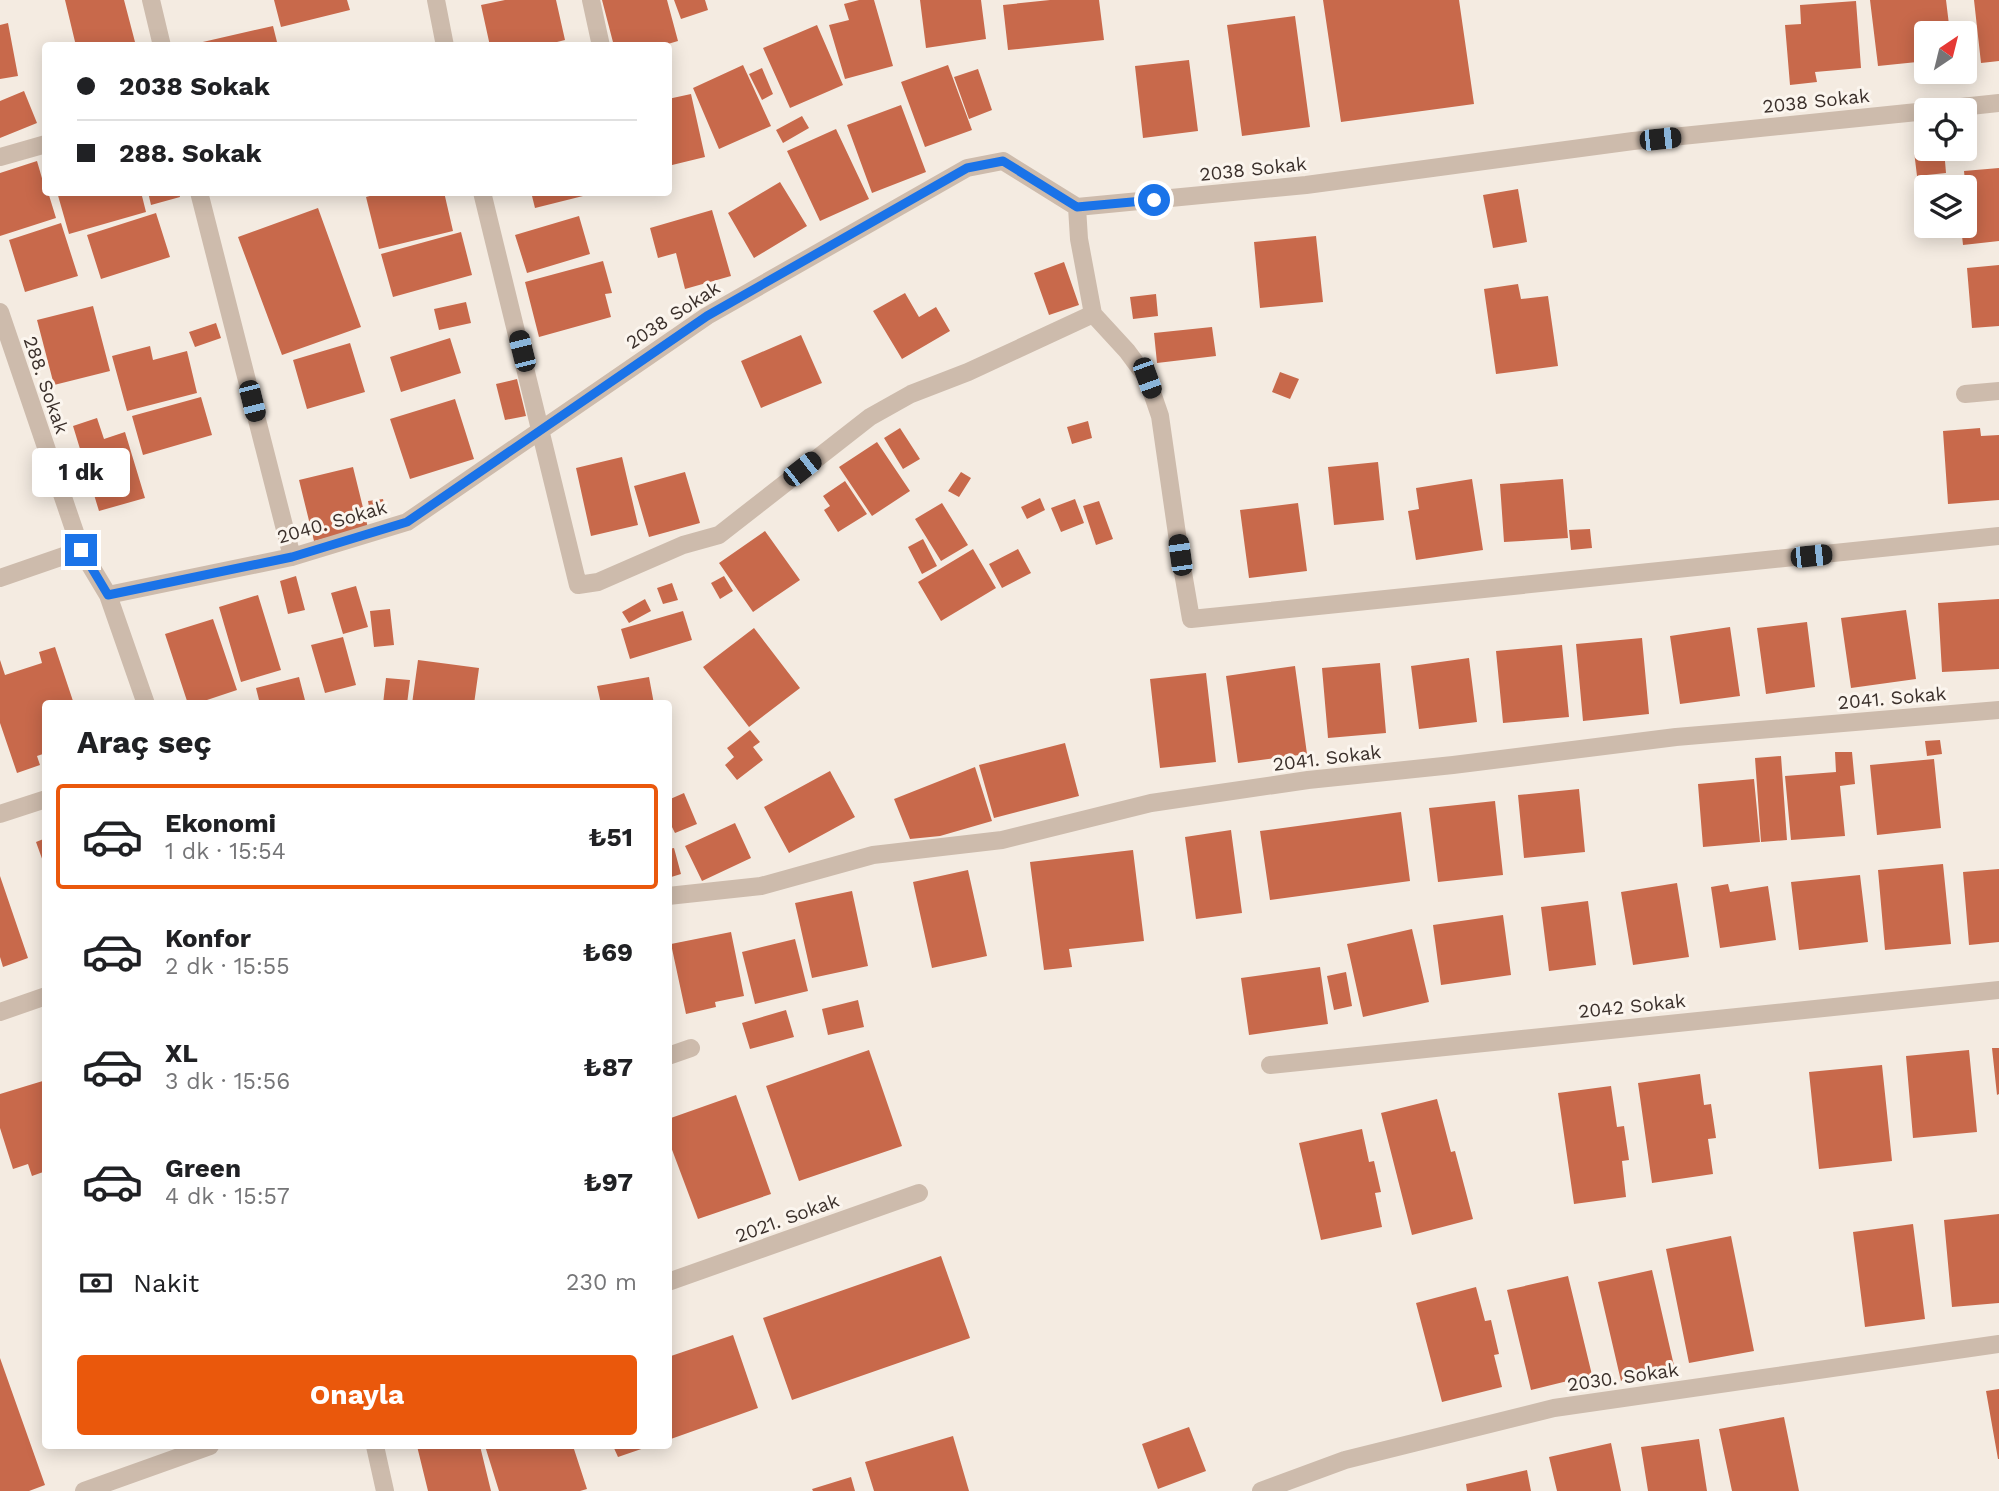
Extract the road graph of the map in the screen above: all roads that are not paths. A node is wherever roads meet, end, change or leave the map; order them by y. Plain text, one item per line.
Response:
1 (151, 0) edge
2 (436, 0) edge
3 (591, 0) edge
4 (161, 42) edge
5 (444, 42) edge
6 (600, 42) edge
7 (1999, 103) edge
8 (1977, 105) edge
9 (1914, 112) edge
10 (42, 146) edge
11 (0, 157) edge
12 (200, 196) edge
13 (483, 196) edge
14 (1077, 207) junction
15 (0, 312) edge
16 (1093, 314) junction
17 (1999, 391) edge
18 (1965, 394) dead end
19 (542, 430) junction
20 (1999, 536) edge
21 (81, 550) junction
22 (292, 557) junction
23 (0, 578) edge
24 (108, 595) junction
25 (145, 700) edge
26 (1999, 710) edge
27 (42, 800) edge
28 (0, 814) edge
29 (672, 896) edge
30 (1999, 990) edge
31 (42, 997) edge
32 (0, 1012) edge
33 (691, 1048) dead end
34 (672, 1055) edge
35 (1270, 1065) dead end
36 (919, 1193) dead end
37 (672, 1281) edge
38 (1999, 1344) edge
39 (202, 1449) edge
40 (375, 1449) edge
41 (84, 1491) edge
42 (385, 1491) edge
43 (1261, 1491) edge

1 - 4 street
2 - 5 street
3 - 6 street
7 - 8 street
9 - 14 street, 2038 Sokak
10 - 11 street
12 - 22 street
13 - 19 street
14 - 16 street
14 - 19 street, 2038 Sokak
15 - 21 street, 288. Sokak
16 - 19 street
16 - 20 street
17 - 18 street
19 - 22 street, 2040. Sokak
21 - 23 street
21 - 24 street, 288. Sokak
22 - 24 street, 2040. Sokak
24 - 25 street, 288. Sokak
26 - 29 street, 2041. Sokak
27 - 28 street
30 - 35 street, 2042 Sokak
31 - 32 street
33 - 34 street
36 - 37 street, 2021. Sokak
38 - 43 street, 2030. Sokak
39 - 41 street
40 - 42 street

